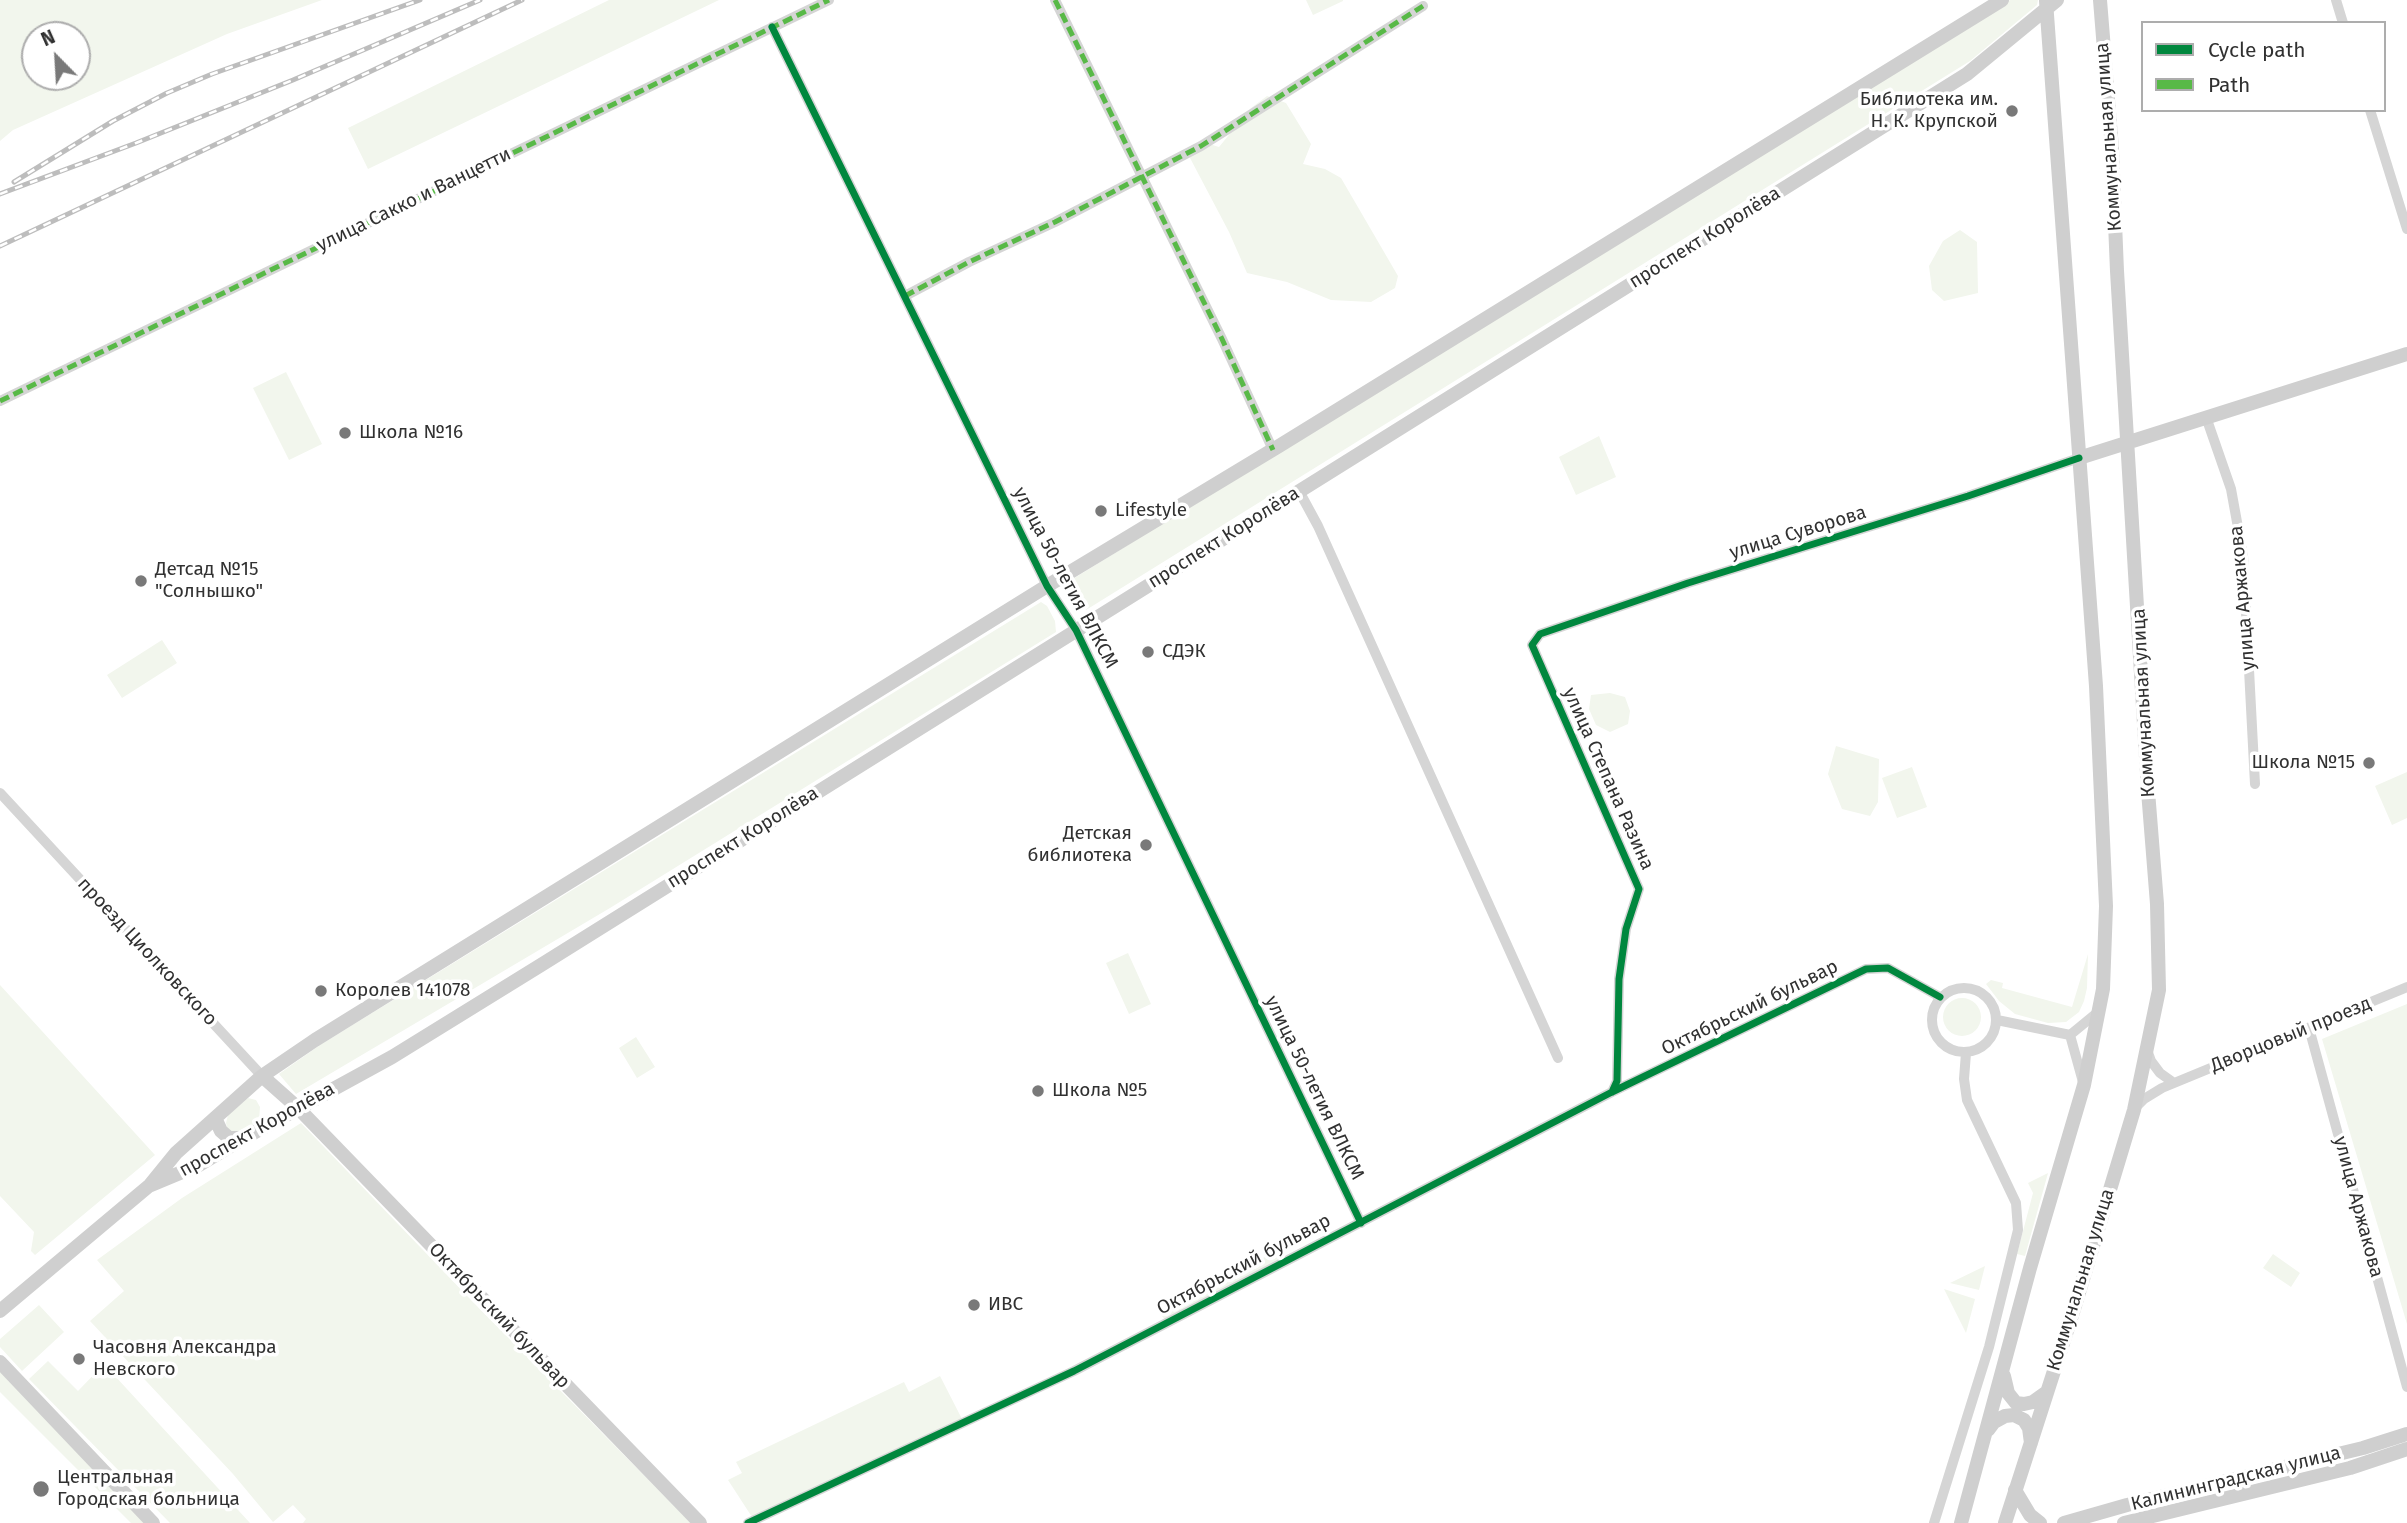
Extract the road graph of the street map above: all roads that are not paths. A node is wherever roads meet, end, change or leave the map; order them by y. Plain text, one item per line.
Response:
1 (829, 0) edge
2 (1055, 0) edge
3 (2002, 0) edge
4 (2100, 0) edge
5 (2336, 0) edge
6 (2050, 3) edge
7 (1423, 6) dead end
8 (2342, 21) edge
9 (772, 27) junction
10 (2371, 112) edge
11 (1142, 176) junction
12 (2407, 229) edge
13 (905, 296) junction
14 (2407, 354) edge
15 (0, 401) edge
16 (2206, 417) junction
17 (2128, 442) junction
18 (1273, 450) junction
19 (2080, 458) junction
20 (1299, 491) junction
21 (1047, 586) junction
22 (1076, 630) junction
23 (1532, 645) joint
24 (2255, 784) dead end
25 (0, 793) edge
26 (2407, 987) edge
27 (1940, 997) junction
28 (2100, 1010) junction
29 (1997, 1020) junction
30 (2309, 1028) junction
31 (2070, 1035) junction
32 (2147, 1050) junction
33 (1966, 1053) junction
34 (1558, 1058) dead end
35 (261, 1076) junction
36 (2174, 1083) junction
37 (2084, 1085) junction
38 (1612, 1092) junction
39 (298, 1108) junction
40 (2134, 1110) junction
41 (215, 1118) junction
42 (244, 1138) junction
43 (147, 1187) junction
44 (1361, 1223) junction
45 (0, 1311) edge
46 (0, 1362) edge
47 (2004, 1374) junction
48 (2407, 1387) edge
49 (2047, 1392) junction
50 (1987, 1432) junction
51 (2407, 1434) edge
52 (2031, 1444) junction
53 (2407, 1449) edge
54 (2015, 1490) junction
55 (153, 1523) edge
56 (700, 1523) edge
57 (748, 1523) edge
58 (1934, 1523) edge
59 (1961, 1523) edge
60 (2005, 1523) edge
61 (2040, 1523) edge
62 (2064, 1523) edge
63 (2124, 1523) edge

1 - 9 street, улица Сакко и Ванцетти
2 - 11 street
3 - 18 main road, проспект Королёва
4 - 17 main road, Коммунальная улица
5 - 8 street
6 - 19 main road
6 - 20 main road, проспект Королёва
7 - 11 street
9 - 13 street, улица 50-летия ВЛКСМ
9 - 15 street, улица Сакко и Ванцетти
10 - 12 street
11 - 13 street
11 - 18 street
13 - 21 street, улица 50-летия ВЛКСМ
14 - 16 main road
16 - 17 main road
16 - 24 street, улица Аржакова
17 - 19 main road
17 - 32 main road, Коммунальная улица
18 - 21 main road, проспект Королёва
19 - 23 street, улица Суворова
19 - 28 main road
20 - 22 main road, проспект Королёва
20 - 34 street
21 - 22 street, улица 50-летия ВЛКСМ
21 - 35 main road, проспект Королёва
22 - 39 main road, проспект Королёва
22 - 44 street, улица 50-летия ВЛКСМ
23 - 38 street, улица Степана Разина
25 - 35 street, проезд Циолковского
26 - 30 street, Дворцовый проезд
27 - 29 street
27 - 33 street
27 - 38 street, Октябрьский бульвар
28 - 31 street
28 - 37 main road
29 - 31 street
29 - 33 street
30 - 36 street, Дворцовый проезд
30 - 48 street, улица Аржакова
31 - 37 street
32 - 36 street
32 - 40 main road, Коммунальная улица
33 - 58 street
35 - 39 main road, проезд Циолковского
35 - 41 main road, проспект Королёва
36 - 40 street, Дворцовый проезд
37 - 47 main road
38 - 44 street, Октябрьский бульвар
39 - 42 main road, проспект Королёва
39 - 56 main road, Октябрьский бульвар
40 - 49 main road, Коммунальная улица
41 - 42 main road
41 - 43 main road, проспект Королёва
42 - 43 main road, проспект Королёва
43 - 45 main road
44 - 57 street, Октябрьский бульвар
46 - 55 main road
47 - 49 main road, Коммунальная улица
47 - 50 main road
49 - 52 main road, Коммунальная улица
50 - 52 main road
50 - 59 main road
51 - 62 main road, Калининградская улица
52 - 54 main road, Коммунальная улица
53 - 63 main road, Калининградская улица
54 - 60 main road, Коммунальная улица
54 - 61 main road

